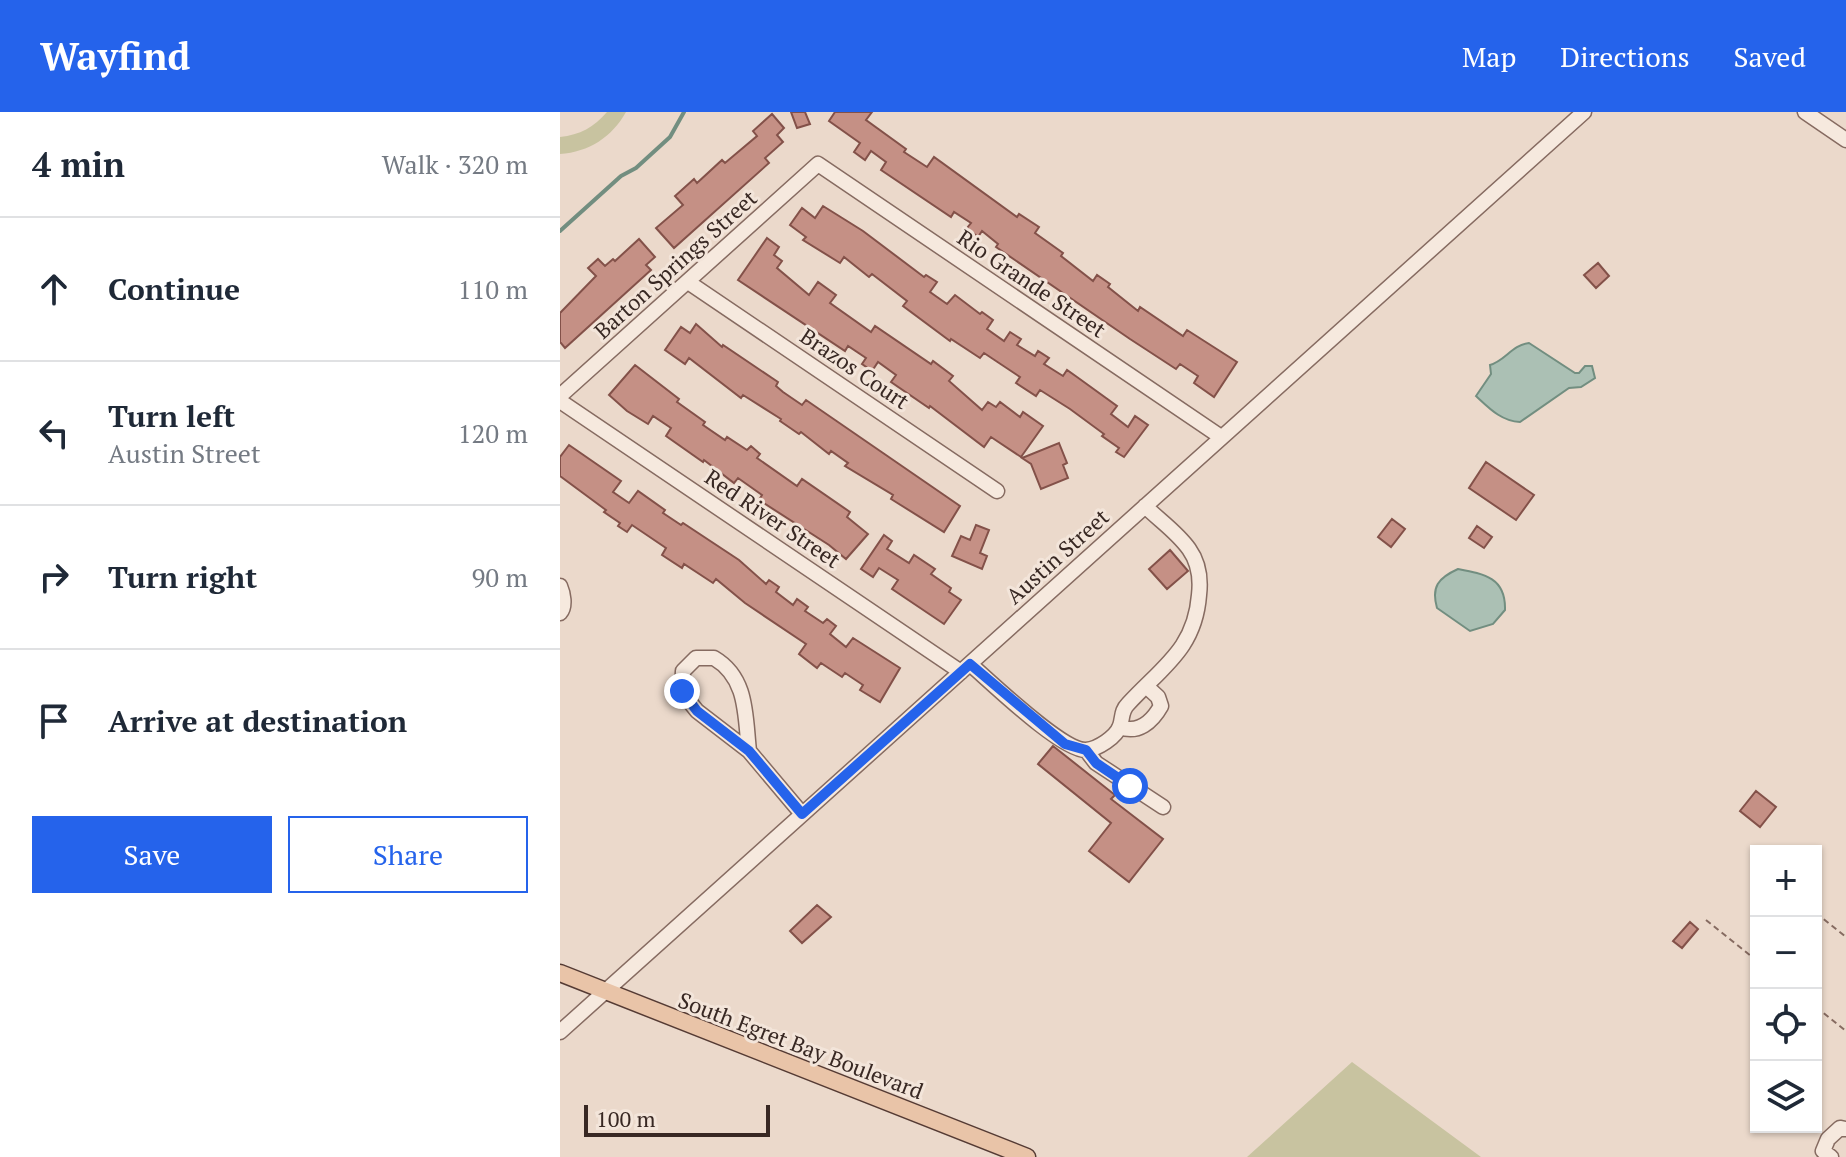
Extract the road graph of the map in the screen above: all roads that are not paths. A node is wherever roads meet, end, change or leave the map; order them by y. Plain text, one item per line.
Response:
1 (1584, 112) edge
2 (1805, 112) edge
3 (1846, 140) edge
4 (818, 164) joint
5 (688, 282) junction
6 (560, 398) edge
7 (1221, 437) junction
8 (997, 491) dead end
9 (1145, 506) junction
10 (560, 586) edge
11 (560, 613) edge
12 (965, 668) junction
13 (1146, 686) junction
14 (1120, 727) junction
15 (1086, 750) junction
16 (749, 751) junction
17 (1163, 807) dead end
18 (802, 814) junction
19 (560, 973) edge
20 (606, 992) junction
21 (560, 1032) edge
22 (1846, 1129) edge
23 (1027, 1157) edge
24 (1831, 1157) edge

1 - 7 street, Austin Street
2 - 3 street
4 - 5 street, Barton Springs Street
4 - 7 street, Rio Grande Street
5 - 6 street, Barton Springs Street
5 - 8 street, Brazos Court
6 - 12 street, Red River Street
7 - 9 street, Austin Street
9 - 12 street, Austin Street
9 - 13 street
10 - 11 street
12 - 15 street, Red River Street
12 - 18 street, Austin Street
13 - 14 street
13 - 14 street
14 - 15 street
15 - 17 street, Red River Street
16 - 16 street
16 - 18 street
18 - 20 street, Austin Street
19 - 20 main road, South Egret Bay Boulevard
20 - 21 street, Austin Street
20 - 23 main road, South Egret Bay Boulevard
22 - 24 street

